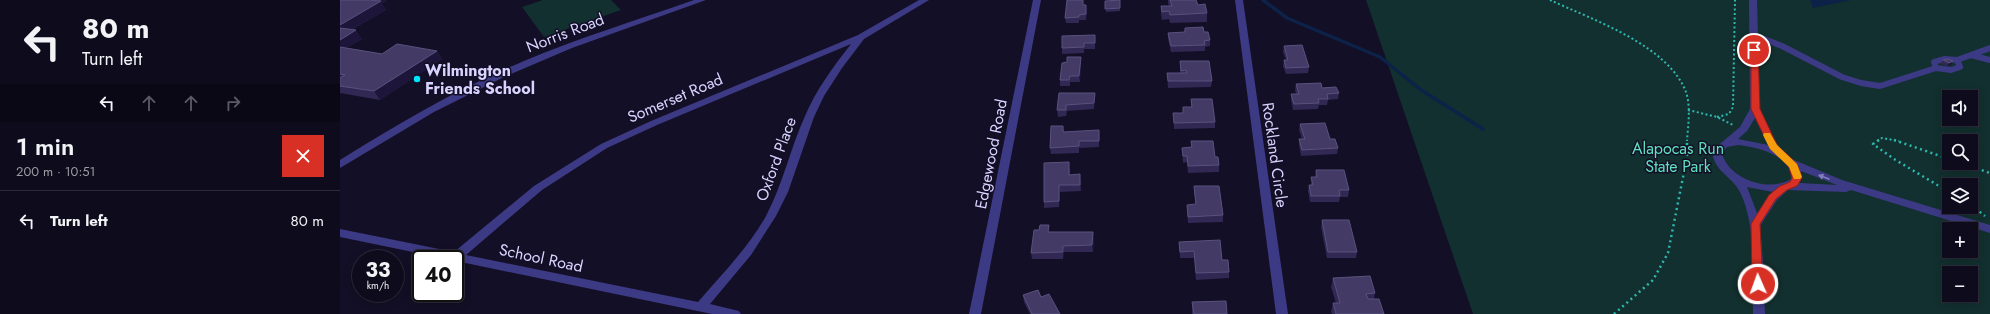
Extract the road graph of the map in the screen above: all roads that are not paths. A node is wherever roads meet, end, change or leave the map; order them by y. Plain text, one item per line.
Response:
1 (702, 0) edge
2 (925, 0) edge
3 (1037, 0) edge
4 (1239, 0) edge
5 (1753, 0) edge
6 (1754, 35) junction
7 (860, 37) junction
8 (1990, 48) edge
9 (1971, 55) junction
10 (1957, 60) junction
11 (1990, 60) edge
12 (1936, 68) junction
13 (1755, 109) junction
14 (1724, 145) junction
15 (1780, 154) junction
16 (1790, 162) junction
17 (340, 165) edge
18 (1729, 173) junction
19 (1787, 187) junction
20 (1858, 190) junction
21 (1756, 224) junction
22 (1989, 224) edge
23 (340, 233) edge
24 (422, 250) edge
25 (464, 250) edge
26 (464, 259) edge
27 (700, 307) junction
28 (735, 314) edge
29 (974, 314) edge
30 (1282, 314) edge
31 (1759, 314) edge

1 - 17 street, Norris Road
2 - 7 street, Somerset Road
3 - 29 street, Edgewood Road
4 - 30 street, Rockland Circle
5 - 6 street
6 - 12 lane
6 - 13 street
7 - 25 street, Somerset Road
7 - 27 street, Oxford Place
8 - 9 lane
9 - 10 lane
9 - 11 lane
10 - 12 lane
10 - 12 lane
13 - 14 street
13 - 15 street
14 - 15 street
14 - 18 street
15 - 16 street
16 - 19 street
20 -> 16 street
18 - 19 street
18 - 21 street
19 - 20 street
19 - 21 street
20 - 22 street
21 - 31 street
23 - 24 street, School Road
26 - 27 street, School Road
27 - 28 street, School Road

